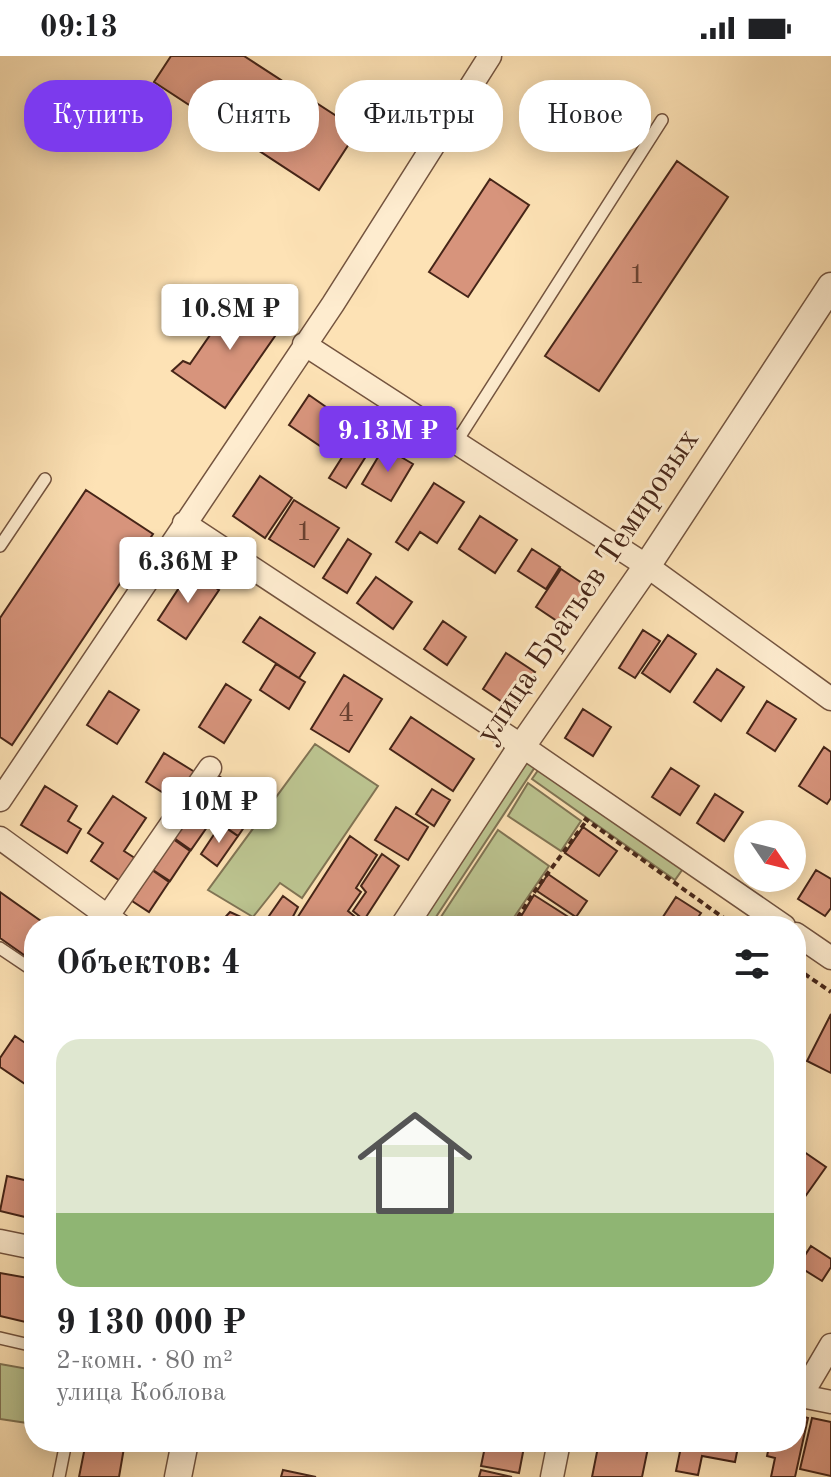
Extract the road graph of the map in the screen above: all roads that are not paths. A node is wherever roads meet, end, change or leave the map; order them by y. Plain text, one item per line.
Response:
1 (490, 56) edge
2 (662, 120) dead end
3 (831, 286) edge
4 (304, 344) junction
5 (457, 441) junction
6 (45, 479) dead end
7 (184, 523) junction
8 (0, 546) edge
9 (647, 566) junction
10 (831, 699) edge
11 (522, 746) junction
12 (210, 768) dead end
13 (0, 800) edge
14 (0, 838) edge
15 (107, 916) edge
16 (117, 916) edge
17 (411, 916) edge
18 (769, 916) edge
19 (806, 941) edge
20 (0, 948) edge
21 (831, 958) edge
22 (24, 964) edge
23 (0, 1241) edge
24 (24, 1246) edge
25 (1, 1343) edge
26 (24, 1345) edge
27 (831, 1345) edge
28 (806, 1385) edge
29 (806, 1397) edge
30 (831, 1402) edge
31 (64, 1452) edge
32 (183, 1452) edge
33 (557, 1452) edge
34 (59, 1477) edge
35 (178, 1477) edge
36 (552, 1477) edge

1 - 4 street
2 - 5 lane
3 - 9 street, улица Братьев Темировых
4 - 5 street
4 - 7 street
5 - 9 street
6 - 8 lane
7 - 11 street
7 - 13 street
9 - 10 street
9 - 11 street, улица Братьев Темировых
11 - 17 street, улица Братьев Темировых
11 - 18 street
12 - 16 street
14 - 15 street
19 - 21 street
20 - 22 lane
23 - 24 street
25 - 26 lane
27 - 28 street
29 - 30 street
31 - 34 lane
32 - 35 street
33 - 36 street

